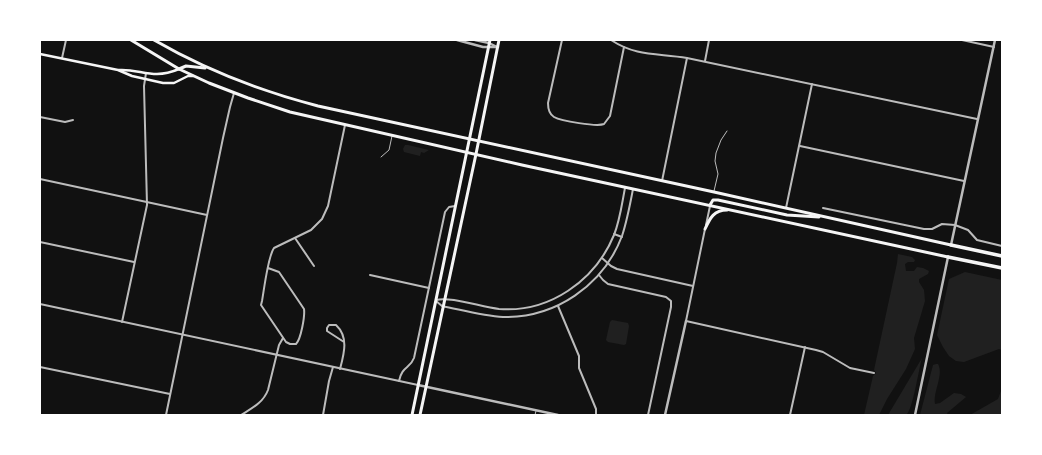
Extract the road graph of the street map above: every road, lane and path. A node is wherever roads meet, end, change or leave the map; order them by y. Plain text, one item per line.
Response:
1 (66, 40) edge
2 (131, 40) edge
3 (154, 40) edge
4 (457, 40) edge
5 (475, 40) edge
6 (499, 40) edge
7 (562, 40) edge
8 (611, 40) edge
9 (709, 40) edge
10 (962, 40) edge
11 (996, 40) edge
12 (489, 42) edge
13 (498, 47) junction
14 (624, 47) junction
15 (994, 47) junction
16 (488, 48) junction
17 (40, 54) edge
18 (62, 58) junction
19 (687, 58) junction
20 (705, 61) junction
21 (179, 69) junction
22 (210, 69) junction
23 (118, 70) junction
24 (146, 73) junction
25 (194, 76) junction
26 (145, 79) junction
27 (812, 84) junction
28 (234, 94) junction
29 (40, 117) edge
30 (977, 119) junction
31 (73, 120) dead end
32 (345, 125) junction
33 (727, 131) dead end
34 (392, 136) junction
35 (468, 139) junction
36 (479, 142) junction
37 (800, 146) junction
38 (466, 152) junction
39 (476, 154) junction
40 (381, 157) dead end
41 (40, 179) edge
42 (662, 181) junction
43 (964, 181) junction
44 (625, 187) junction
45 (633, 188) junction
46 (714, 192) junction
47 (147, 202) junction
48 (710, 205) junction
49 (455, 206) junction
50 (786, 208) junction
51 (823, 208) dead end
52 (737, 211) junction
53 (207, 215) junction
54 (825, 217) junction
55 (955, 225) junction
56 (705, 229) junction
57 (614, 234) junction
58 (622, 237) junction
59 (295, 238) junction
60 (40, 242) edge
61 (951, 245) junction
62 (1002, 246) edge
63 (1002, 256) edge
64 (948, 257) junction
65 (602, 258) junction
66 (134, 262) junction
67 (608, 264) junction
68 (314, 266) dead end
69 (268, 268) junction
70 (1002, 268) edge
71 (370, 275) dead end
72 (599, 275) junction
73 (693, 286) junction
74 (429, 288) junction
75 (444, 298) junction
76 (435, 301) junction
77 (40, 304) edge
78 (442, 306) junction
79 (558, 306) junction
80 (686, 321) junction
81 (122, 322) junction
82 (182, 335) junction
83 (284, 338) junction
84 (344, 342) junction
85 (805, 347) junction
86 (276, 355) junction
87 (40, 367) edge
88 (333, 367) junction
89 (340, 369) junction
90 (874, 373) dead end
91 (399, 381) junction
92 (418, 385) junction
93 (426, 387) junction
94 (170, 394) junction
95 (536, 410) junction
96 (166, 415) edge
97 (241, 415) edge
98 (322, 415) edge
99 (412, 415) edge
100 (420, 415) edge
101 (535, 415) edge
102 (558, 415) edge
103 (596, 415) edge
104 (648, 415) edge
105 (665, 415) edge
106 (790, 415) edge
107 (915, 415) edge

1 - 18 street
2 - 21 main road
3 - 22 main road
4 - 16 street
5 - 12 street
6 - 13 main road
7 - 14 street
8 - 14 street
9 - 20 street
10 - 15 street
11 - 15 street
12 - 13 street
12 - 16 main road
13 - 16 street
13 - 36 main road
14 - 19 street
15 - 30 street
16 - 35 main road
17 - 18 main road
18 - 23 main road
19 - 20 street
19 - 42 street
20 - 27 street
21 - 22 main road
21 - 24 main road
21 - 25 main road
22 - 35 main road
23 - 24 main road
23 - 26 main road
24 - 26 street
25 - 26 main road
25 - 28 main road
26 - 47 street
27 - 30 street
27 - 37 street
28 - 32 main road
28 - 53 street
29 - 31 street
30 - 43 street
32 - 34 main road
32 - 59 street
33 - 46 lane
34 - 38 main road
34 - 40 lane
35 - 36 main road
35 - 38 main road
36 - 39 main road
36 - 42 main road
37 - 43 street
37 - 50 street
38 - 39 main road
38 - 49 main road
39 - 44 main road
39 - 75 main road
41 - 47 street
42 - 46 main road
43 - 55 street
44 - 45 main road
44 - 57 street
45 - 48 main road
45 - 58 street
46 - 50 main road
47 - 53 street
47 - 66 street
48 - 52 main road
48 - 54 main road
48 - 56 street
49 - 74 street
49 - 76 main road
50 - 54 main road
51 - 55 street
52 - 56 main road
52 - 64 main road
53 - 82 street
54 - 61 main road
55 - 61 street
55 - 62 street
56 - 73 street
57 - 58 street
57 - 65 street
58 - 67 street
59 - 68 street
59 - 69 street
60 - 66 street
61 - 63 highway
64 - 70 highway
64 - 107 street
65 - 67 street
65 - 75 street
66 - 81 street
67 - 72 street
67 - 73 street
69 - 83 street
69 - 83 street
71 - 74 street
72 - 79 street
72 - 104 street
73 - 80 street
74 - 91 street
75 - 76 street
75 - 78 main road
76 - 78 street
76 - 92 main road
77 - 81 street
78 - 79 street
78 - 93 main road
79 - 103 street
80 - 85 street
80 - 105 street
81 - 82 street
82 - 86 street
82 - 94 street
83 - 86 street
84 - 84 street
84 - 89 street
85 - 90 street
85 - 106 street
86 - 88 street
86 - 97 street
87 - 94 street
88 - 89 street
88 - 98 street
89 - 91 street
91 - 92 street
92 - 93 street
92 - 99 main road
93 - 95 street
93 - 100 main road
94 - 96 street
95 - 101 lane
95 - 102 street

